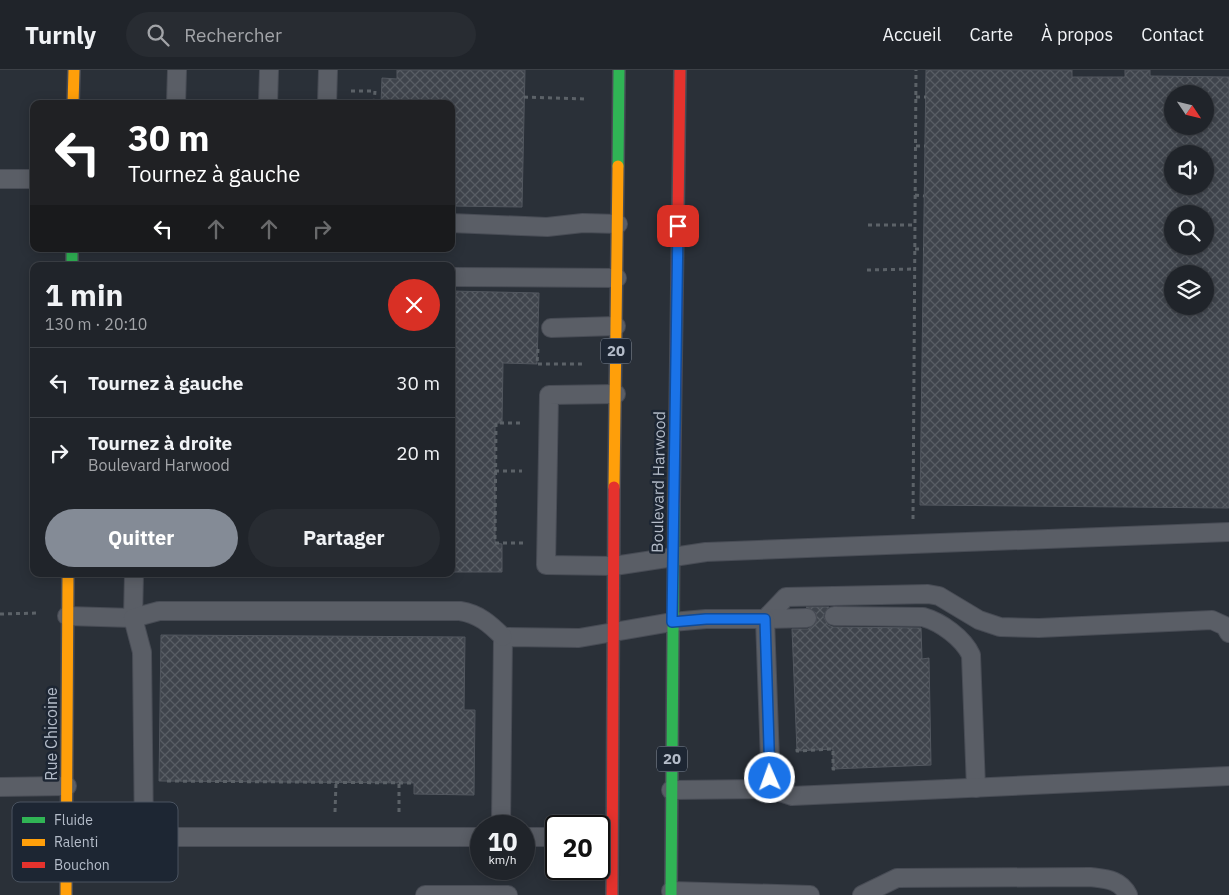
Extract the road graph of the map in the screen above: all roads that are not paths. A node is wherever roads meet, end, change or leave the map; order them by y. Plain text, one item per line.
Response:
1 (74, 70) edge
2 (177, 70) edge
3 (269, 70) edge
4 (328, 70) edge
5 (619, 70) edge
6 (680, 70) edge
7 (73, 100) edge
8 (176, 100) edge
9 (268, 100) edge
10 (327, 100) edge
11 (30, 179) edge
12 (0, 180) edge
13 (455, 223) edge
14 (618, 224) junction
15 (455, 277) edge
16 (617, 278) junction
17 (616, 326) junction
18 (551, 328) dead end
19 (616, 394) junction
20 (1229, 532) edge
21 (673, 558) junction
22 (614, 566) junction
23 (68, 577) edge
24 (134, 577) edge
25 (67, 616) junction
26 (834, 616) dead end
27 (134, 618) junction
28 (807, 618) dead end
29 (765, 619) junction
30 (672, 622) junction
31 (1229, 632) edge
32 (613, 633) junction
33 (503, 637) junction
34 (1229, 776) edge
35 (67, 786) junction
36 (0, 787) edge
37 (976, 788) junction
38 (771, 789) junction
39 (672, 790) junction
40 (67, 802) edge
41 (144, 802) edge
42 (501, 815) edge
43 (606, 815) edge
44 (178, 836) edge
45 (470, 837) edge
46 (610, 878) edge
47 (66, 882) edge
48 (671, 893) edge
49 (66, 895) edge
50 (425, 895) edge
51 (508, 895) edge
52 (612, 895) edge
53 (810, 895) edge
54 (862, 895) edge
55 (1128, 895) edge

1 - 7 main road
2 - 8 lane
3 - 9 lane
4 - 10 lane
5 - 14 main road, 20
6 - 21 main road, Boulevard Harwood / 20
11 - 12 lane
13 - 14 lane
14 - 16 main road, 20
15 - 16 lane
16 - 17 main road, 20
17 - 18 lane
17 - 19 main road, 20
19 - 22 main road, 20
19 - 22 lane
20 - 21 lane
21 - 22 lane
21 - 30 main road, Boulevard Harwood / 20
22 - 32 main road, 20
23 - 25 main road, Rue Chicoine
24 - 27 lane
25 - 27 lane
25 - 35 main road, Rue Chicoine
26 - 37 lane
27 - 33 lane
27 - 41 lane
28 - 29 lane
29 - 30 lane
29 - 31 lane
29 - 38 lane
30 - 32 lane
30 - 39 main road, Boulevard Harwood / 20
32 - 33 lane
32 - 43 main road, 20
33 - 42 lane
34 - 37 lane
35 - 36 lane
35 - 40 main road, Rue Chicoine
37 - 38 lane
38 - 39 lane
39 - 48 main road, Boulevard Harwood / 20
44 - 45 lane
46 - 52 main road, 20
47 - 49 main road, Rue Chicoine
48 - 53 lane
50 - 51 lane
54 - 55 lane

